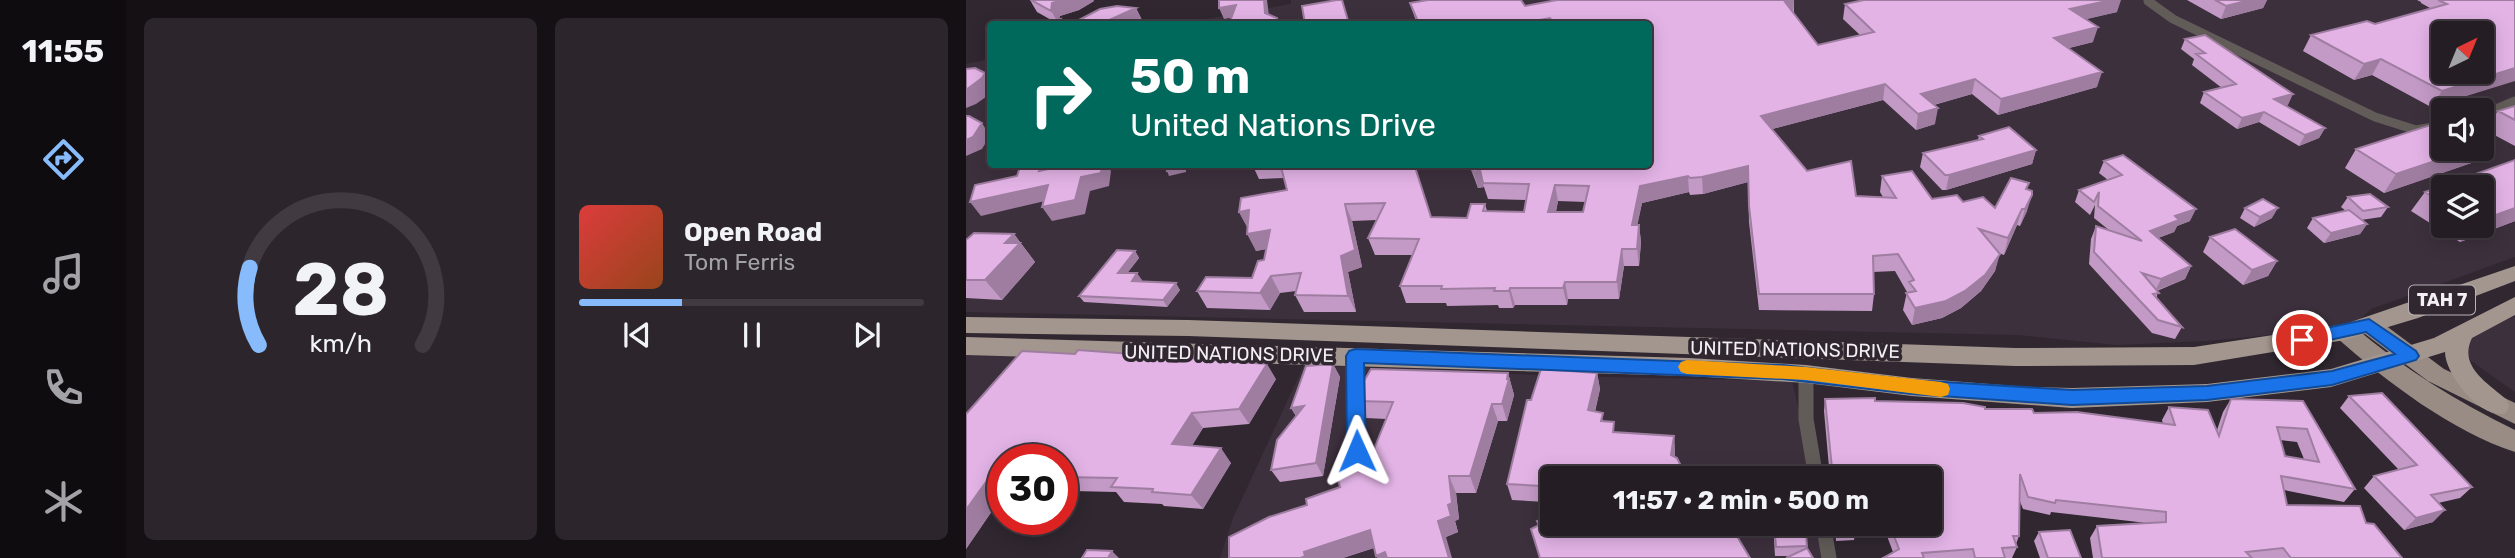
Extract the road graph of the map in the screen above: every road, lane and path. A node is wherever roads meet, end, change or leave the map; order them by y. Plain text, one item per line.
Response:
1 (2148, 1) edge
2 (2515, 101) edge
3 (2494, 110) edge
4 (2431, 127) edge
5 (2515, 273) edge
6 (2515, 305) edge
7 (966, 325) edge
8 (2369, 325) junction
9 (2345, 332) junction
10 (2463, 334) junction
11 (966, 346) edge
12 (1355, 356) junction
13 (2410, 356) junction
14 (2380, 363) junction
15 (1806, 374) junction
16 (2506, 410) edge
17 (2515, 442) edge
18 (1814, 466) edge
19 (1341, 488) edge
20 (1825, 536) edge
21 (1829, 558) edge

1 - 4 street
2 - 3 street
5 - 8 highway, TAH 7
6 - 10 highway, TAH 7
7 - 9 highway, UNITED NATIONS DRIVE / TAH 7
8 - 9 highway, UNITED NATIONS DRIVE / TAH 7
8 - 13 main road
9 - 14 main road
10 - 13 highway, TAH 7
10 - 16 highway
11 - 12 highway, UNITED NATIONS DRIVE / TAH 7
12 - 15 highway, UNITED NATIONS DRIVE / TAH 7
12 - 19 street
13 - 14 highway, UNITED NATIONS DRIVE / TAH 7
13 - 16 main road
14 - 15 highway, UNITED NATIONS DRIVE / TAH 7
14 - 17 main road
15 - 18 street
20 - 21 street

